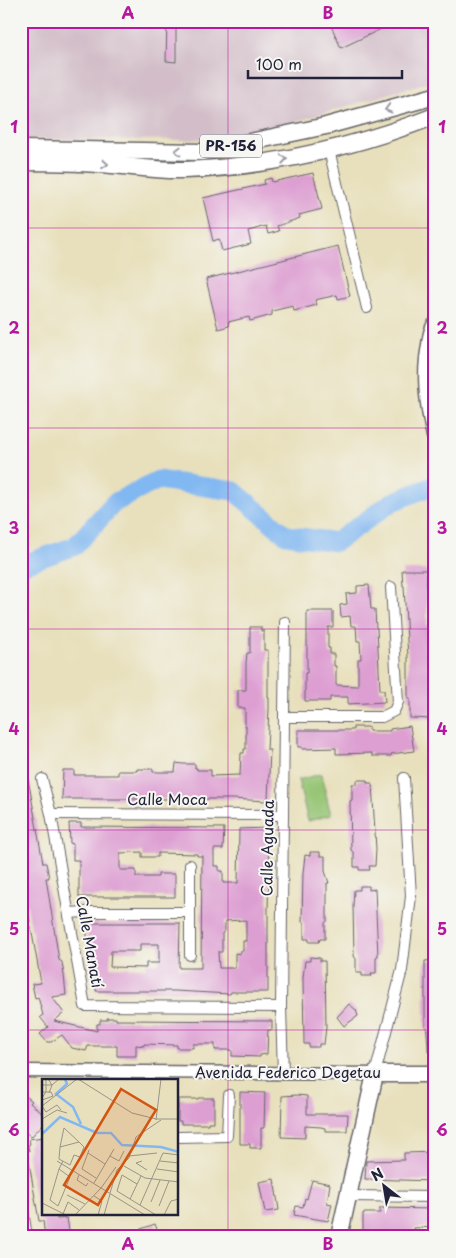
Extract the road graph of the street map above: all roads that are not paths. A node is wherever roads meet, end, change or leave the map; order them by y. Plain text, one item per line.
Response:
1 (432, 96) edge
2 (435, 116) edge
3 (21, 149) edge
4 (329, 150) junction
5 (21, 162) edge
6 (367, 308) dead end
7 (435, 326) edge
8 (435, 436) edge
9 (391, 587) dead end
10 (285, 622) dead end
11 (285, 717) junction
12 (404, 778) dead end
13 (42, 779) dead end
14 (51, 814) junction
15 (283, 815) junction
16 (190, 865) dead end
17 (189, 912) junction
18 (69, 914) junction
19 (190, 955) dead end
20 (281, 1007) junction
21 (21, 1040) edge
22 (23, 1071) edge
23 (283, 1074) junction
24 (375, 1074) junction
25 (435, 1074) edge
26 (94, 1076) edge
27 (229, 1095) dead end
28 (179, 1136) edge
29 (348, 1196) junction
30 (435, 1197) edge
31 (21, 1198) edge
32 (25, 1233) edge
33 (339, 1237) edge

1 -> 3 main road, PR-156
2 - 4 main road, PR-156
5 -> 4 main road, PR-156
4 - 6 street
7 - 8 main road
9 - 11 street
10 - 11 street, Calle Aguada
11 - 15 street, Calle Aguada
12 - 24 street
13 - 14 street, Calle Manatí
14 - 15 street, Calle Moca
14 - 18 street, Calle Manatí
15 - 20 street, Calle Aguada
16 - 17 street
17 - 18 street
17 - 19 street
18 - 20 street, Calle Manatí
20 - 23 street, Calle Aguada
21 - 22 lane
22 - 26 street, Avenida Federico Degetau
23 - 24 street, Avenida Federico Degetau
23 - 26 street, Avenida Federico Degetau
24 - 25 main road, Avenida Federico Degetau
24 - 29 main road
27 - 28 street
29 - 30 street
29 - 33 main road
31 - 32 street

